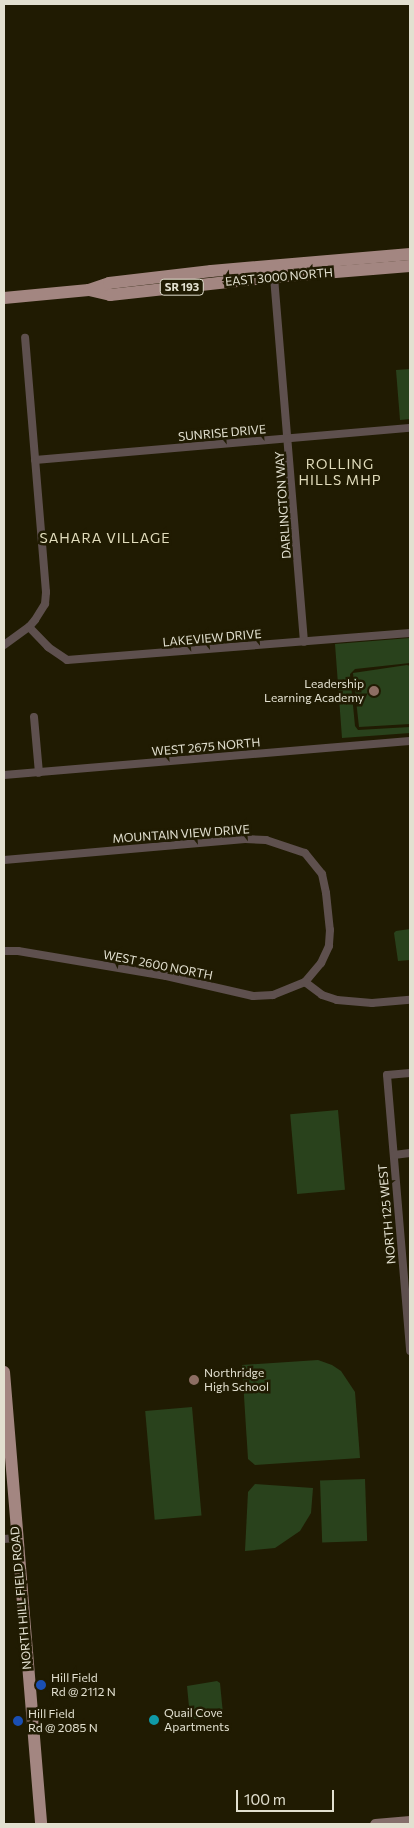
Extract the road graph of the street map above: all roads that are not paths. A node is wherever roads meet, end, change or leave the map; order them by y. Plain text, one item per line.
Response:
1 (410, 254) edge
2 (410, 266) edge
3 (273, 271) junction
4 (4, 289) edge
5 (70, 292) junction
6 (4, 298) edge
7 (25, 338) dead end
8 (410, 428) edge
9 (289, 438) junction
10 (36, 460) junction
11 (29, 627) junction
12 (410, 633) edge
13 (304, 642) junction
14 (4, 645) edge
15 (34, 718) dead end
16 (410, 741) edge
17 (39, 773) junction
18 (4, 775) edge
19 (4, 860) edge
20 (4, 951) edge
21 (305, 982) junction
22 (410, 1000) edge
23 (410, 1073) edge
24 (410, 1153) edge
25 (394, 1155) junction
26 (410, 1236) edge
27 (400, 1237) junction
28 (409, 1318) edge
29 (410, 1351) edge
30 (4, 1372) edge
31 (5, 1416) edge
32 (10, 1538) edge
33 (410, 1821) edge
34 (397, 1823) edge
35 (41, 1824) edge
36 (374, 1824) edge

1 - 3 main road, EAST 3000 NORTH / SR 193
2 - 3 main road, EAST 3000 NORTH / SR 193
3 - 5 main road, SR 193
3 - 9 street, DARLINGTON WAY
4 - 5 main road
5 - 6 main road, SR 193
7 - 10 street
8 - 9 street, SUNRISE DRIVE
9 - 10 street, SUNRISE DRIVE
9 - 13 street, DARLINGTON WAY
10 - 11 street
11 - 13 street, LAKEVIEW DRIVE
11 - 14 street
12 - 13 street, LAKEVIEW DRIVE
15 - 17 street
16 - 17 street, WEST 2675 NORTH
17 - 18 street, WEST 2675 NORTH
19 - 21 street, MOUNTAIN VIEW DRIVE
20 - 21 street, WEST 2600 NORTH
21 - 22 street
23 - 25 street, NORTH 125 WEST
24 - 25 street
25 - 27 street, NORTH 125 WEST
26 - 27 street
27 - 28 street, NORTH 125 WEST
28 - 29 street, NORTH 125 WEST
30 - 31 main road, NORTH HILL FIELD ROAD
31 - 32 main road, NORTH HILL FIELD ROAD
32 - 35 main road, NORTH HILL FIELD ROAD
33 - 34 main road
34 - 36 main road

